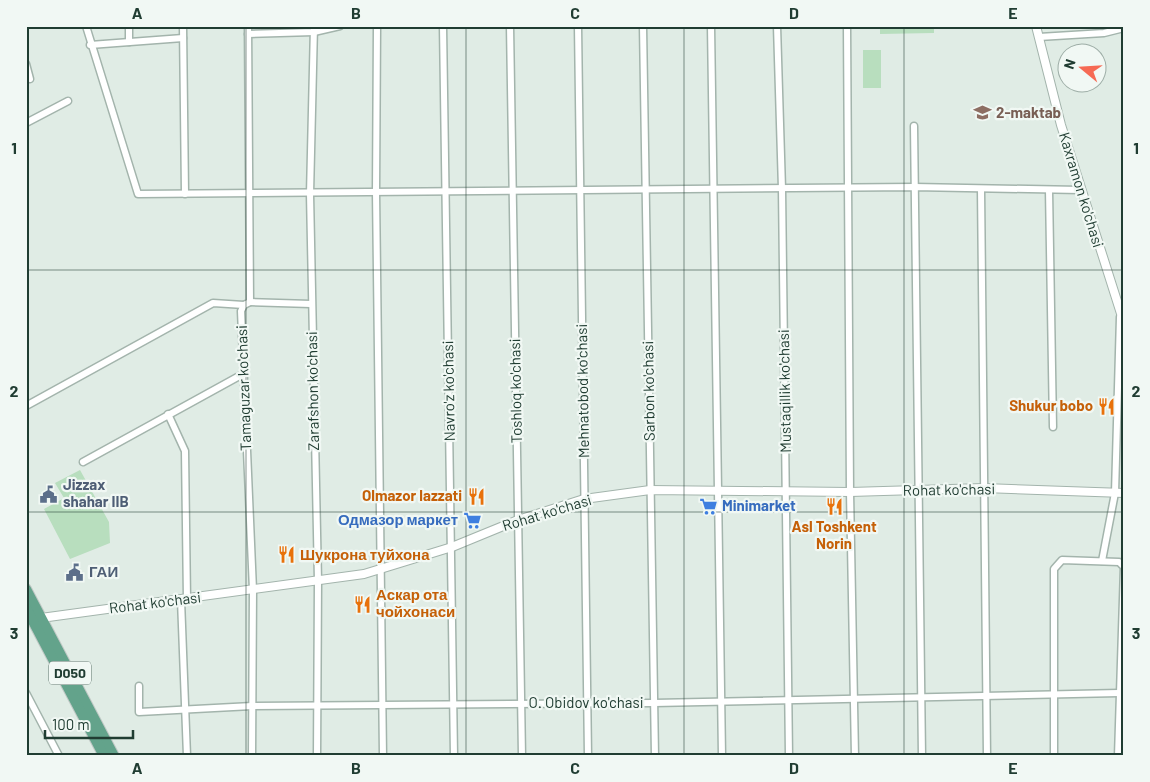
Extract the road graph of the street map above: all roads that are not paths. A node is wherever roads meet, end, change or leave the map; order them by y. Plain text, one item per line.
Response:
1 (86, 26) edge
2 (129, 26) edge
3 (183, 26) edge
4 (248, 26) edge
5 (340, 26) edge
6 (378, 26) edge
7 (443, 26) edge
8 (510, 26) edge
9 (578, 26) edge
10 (643, 26) edge
11 (711, 26) edge
12 (777, 26) edge
13 (847, 26) edge
14 (1036, 26) edge
15 (1124, 28) edge
16 (314, 29) edge
17 (248, 34) junction
18 (1039, 37) junction
19 (183, 38) junction
20 (129, 42) junction
21 (90, 46) junction
22 (26, 64) edge
23 (30, 79) dead end
24 (68, 101) dead end
25 (26, 123) edge
26 (914, 126) dead end
27 (914, 187) junction
28 (848, 188) junction
29 (715, 189) junction
30 (782, 189) junction
31 (981, 189) junction
32 (512, 190) junction
33 (581, 190) junction
34 (646, 190) junction
35 (1049, 190) junction
36 (1080, 190) junction
37 (445, 191) junction
38 (376, 192) junction
39 (185, 194) junction
40 (248, 194) junction
41 (310, 194) junction
42 (247, 304) junction
43 (311, 304) junction
44 (1120, 314) junction
45 (1124, 323) edge
46 (243, 374) junction
47 (26, 406) edge
48 (168, 414) junction
49 (1053, 427) dead end
50 (83, 462) dead end
51 (984, 488) junction
52 (650, 490) junction
53 (718, 491) junction
54 (917, 491) junction
55 (786, 492) junction
56 (850, 492) junction
57 (1115, 493) junction
58 (1124, 493) edge
59 (584, 499) junction
60 (518, 520) junction
61 (452, 547) junction
62 (1102, 561) junction
63 (382, 570) junction
64 (318, 581) junction
65 (26, 590) edge
66 (253, 590) junction
67 (184, 600) junction
68 (26, 608) edge
69 (34, 621) edge
70 (139, 686) dead end
71 (26, 693) edge
72 (1119, 693) junction
73 (1054, 695) junction
74 (986, 696) junction
75 (921, 698) junction
76 (855, 699) junction
77 (789, 700) junction
78 (721, 701) junction
79 (522, 702) junction
80 (588, 703) junction
81 (654, 703) junction
82 (454, 704) junction
83 (383, 705) junction
84 (252, 706) junction
85 (318, 706) junction
86 (187, 710) junction
87 (59, 756) edge
88 (104, 756) edge
89 (114, 756) edge
90 (187, 756) edge
91 (252, 756) edge
92 (317, 756) edge
93 (383, 756) edge
94 (454, 756) edge
95 (522, 756) edge
96 (588, 756) edge
97 (655, 756) edge
98 (722, 756) edge
99 (789, 756) edge
100 (855, 756) edge
101 (922, 756) edge
102 (987, 756) edge
103 (1054, 756) edge
104 (1118, 756) edge

1 - 21 street
2 - 20 street
3 - 19 street
4 - 17 street, Tamaguzar ko'chasi
5 - 16 street
6 - 38 street
7 - 37 street, Navro'z ko'chasi
8 - 32 street, Toshloq ko'chasi
9 - 33 street, Mehnatobod ko'chasi
10 - 34 street, Sarbon ko'chasi
11 - 29 street
12 - 30 street, Mustaqillik ko'chasi
13 - 28 street
14 - 18 street, Kaxramon ko'chasi
15 - 18 street
16 - 17 street
16 - 41 street, Zarafshon ko'chasi
17 - 40 street, Tamaguzar ko'chasi
18 - 36 street, Kaxramon ko'chasi
19 - 20 street
19 - 39 street
20 - 21 street
21 - 39 street
22 - 23 street
24 - 25 street
26 - 27 street
27 - 28 street
27 - 31 street
27 - 54 street
28 - 30 street
28 - 56 street
29 - 30 street
29 - 34 street
29 - 53 street
30 - 55 street, Mustaqillik ko'chasi
31 - 35 street
31 - 51 street
32 - 33 street
32 - 37 street
32 - 60 street, Toshloq ko'chasi
33 - 34 street
33 - 59 street, Mehnatobod ko'chasi
34 - 52 street, Sarbon ko'chasi
35 - 36 street
35 - 49 street
36 - 44 street, Kaxramon ko'chasi
37 - 38 street
37 - 61 street, Navro'z ko'chasi
38 - 41 street
38 - 63 street
39 - 40 street
40 - 41 street
40 - 42 street, Tamaguzar ko'chasi
41 - 43 street, Zarafshon ko'chasi
42 - 43 street
42 - 46 street, Tamaguzar ko'chasi
42 - 47 street
43 - 64 street, Zarafshon ko'chasi
44 - 45 street, Kaxramon ko'chasi
44 - 57 street
46 - 48 street
46 - 66 street, Tamaguzar ko'chasi
48 - 50 street
48 - 67 street
51 - 54 street, Rohat ko'chasi
51 - 57 street, Rohat ko'chasi
51 - 74 street
52 - 53 street, Rohat ko'chasi
52 - 59 street, Rohat ko'chasi
52 - 81 street, Sarbon ko'chasi
53 - 55 street, Rohat ko'chasi
53 - 78 street
54 - 56 street, Rohat ko'chasi
54 - 75 street
55 - 56 street, Rohat ko'chasi
55 - 77 street, Mustaqillik ko'chasi
56 - 76 street
57 - 58 street, Rohat ko'chasi
57 - 62 street
59 - 60 street, Rohat ko'chasi
59 - 80 street, Mehnatobod ko'chasi
60 - 61 street, Rohat ko'chasi
60 - 79 street, Toshloq ko'chasi
61 - 63 street, Rohat ko'chasi
61 - 82 street, Navro'z ko'chasi
62 - 72 street
62 - 73 street
63 - 64 street, Rohat ko'chasi
63 - 83 street
64 - 66 street, Rohat ko'chasi
64 - 85 street, Zarafshon ko'chasi
65 - 69 main road, D050
66 - 67 street, Rohat ko'chasi
66 - 84 street, Tamaguzar ko'chasi
67 - 69 street, Rohat ko'chasi
67 - 86 street
68 - 69 main road, D050
69 - 88 main road, D050
69 - 89 main road, D050
70 - 86 street, O. Obidov ko'chasi
71 - 87 street
72 - 73 street, O. Obidov ko'chasi
72 - 104 street
73 - 74 street, O. Obidov ko'chasi
73 - 103 street
74 - 75 street, O. Obidov ko'chasi
74 - 102 street
75 - 76 street, O. Obidov ko'chasi
75 - 101 street
76 - 77 street, O. Obidov ko'chasi
76 - 100 street
77 - 78 street, O. Obidov ko'chasi
77 - 99 street, Mustaqillik ko'chasi
78 - 81 street, O. Obidov ko'chasi
78 - 98 street
79 - 80 street, O. Obidov ko'chasi
79 - 82 street, O. Obidov ko'chasi
79 - 95 street, Toshloq ko'chasi
80 - 81 street, O. Obidov ko'chasi
80 - 96 street, Mehnatobod ko'chasi
81 - 97 street, Sarbon ko'chasi
82 - 83 street, O. Obidov ko'chasi
82 - 94 street, Navro'z ko'chasi
83 - 85 street, O. Obidov ko'chasi
83 - 93 street
84 - 85 street, O. Obidov ko'chasi
84 - 86 street, O. Obidov ko'chasi
84 - 91 street, Tamaguzar ko'chasi
85 - 92 street, Zarafshon ko'chasi
86 - 90 street

